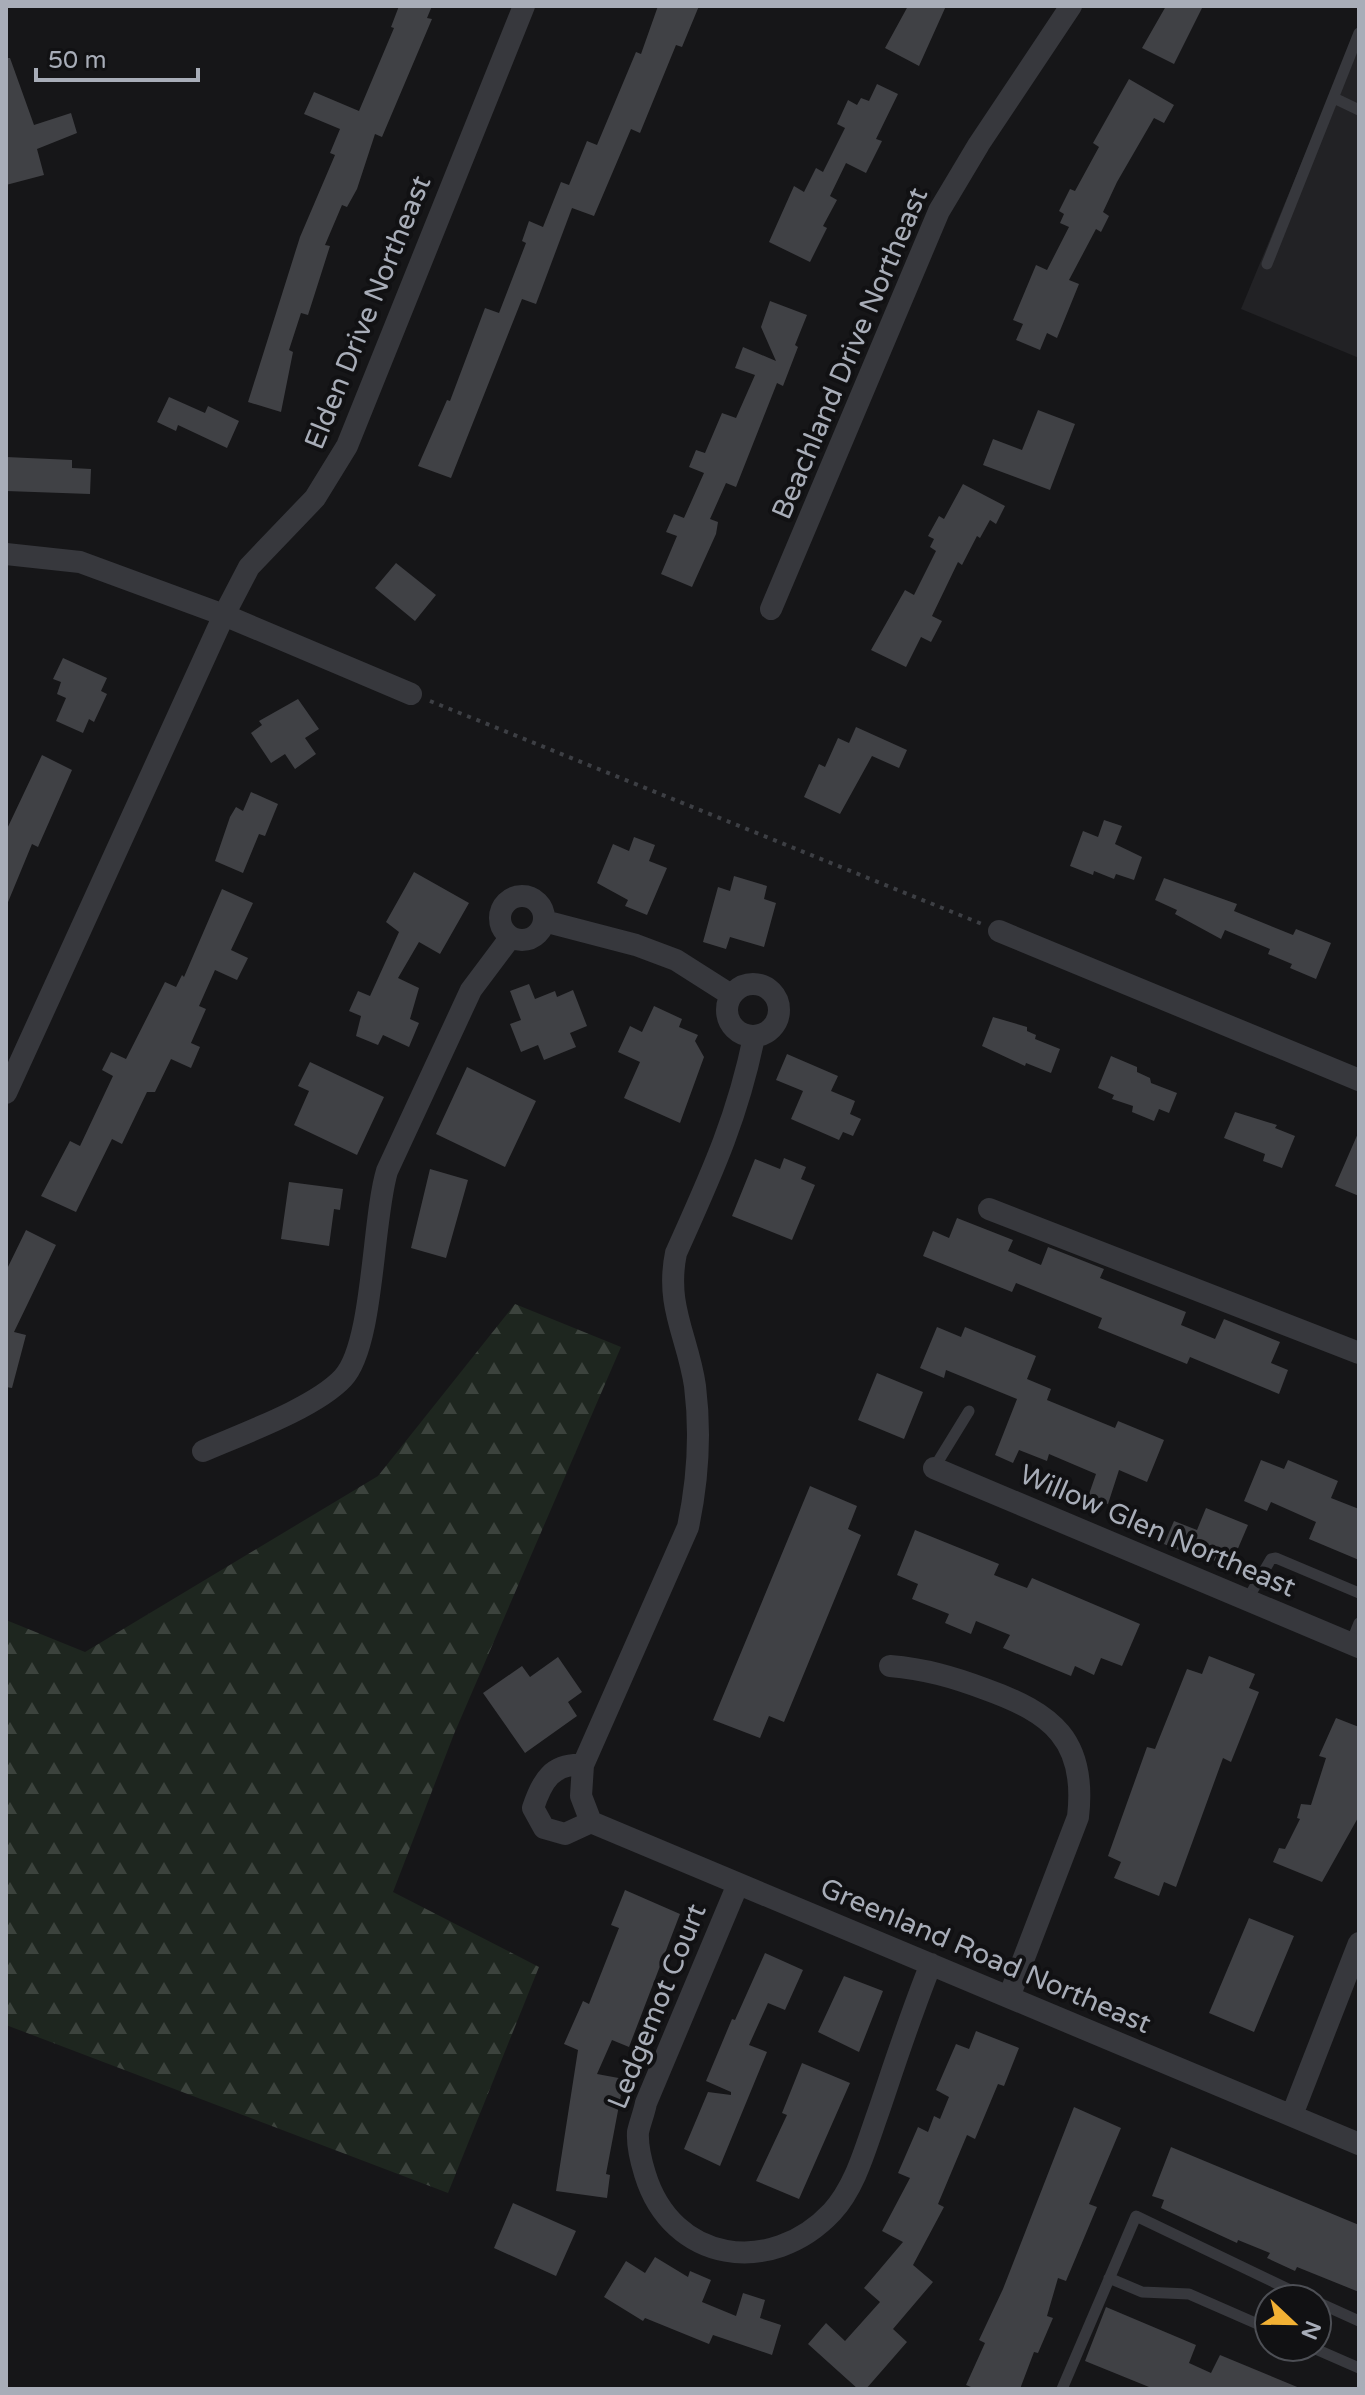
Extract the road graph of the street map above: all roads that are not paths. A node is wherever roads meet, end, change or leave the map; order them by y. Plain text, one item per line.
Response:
1 (524, 6) edge
2 (1071, 6) edge
3 (1359, 33) edge
4 (1334, 98) junction
5 (1359, 110) edge
6 (1267, 264) dead end
7 (6, 554) edge
8 (771, 609) dead end
9 (224, 615) junction
10 (411, 694) road end
11 (544, 921) junction
12 (999, 931) road end
13 (510, 938) junction
14 (731, 995) junction
15 (754, 1037) junction
16 (1359, 1080) edge
17 (6, 1093) edge
18 (989, 1209) dead end
19 (1359, 1353) edge
20 (969, 1411) dead end
21 (203, 1451) dead end
22 (934, 1468) joint
23 (1359, 1593) edge
24 (1247, 1600) junction
25 (1356, 1638) edge
26 (890, 1666) dead end
27 (583, 1765) junction
28 (591, 1822) junction
29 (738, 1884) junction
30 (1359, 1943) edge
31 (931, 1964) junction
32 (1009, 1997) junction
33 (1292, 2115) junction
34 (1359, 2144) edge
35 (1109, 2278) junction
36 (1276, 2283) edge
37 (1333, 2309) edge
38 (1359, 2321) edge
39 (1253, 2322) edge
40 (1333, 2357) edge
41 (1359, 2368) edge
42 (1062, 2389) edge

1 - 9 street, Elden Drive Northeast
2 - 8 street, Beachland Drive Northeast
3 - 4 lane
4 - 5 lane
4 - 6 lane
7 - 9 street
9 - 10 street
9 - 17 street, Elden Drive Northeast
11 - 13 street
11 - 13 street
11 - 14 street
12 - 16 street
13 - 21 street
14 - 15 street
14 - 15 street
15 - 27 street
18 - 19 street
20 - 22 lane
22 - 24 street, Willow Glen Northeast
23 - 24 lane
24 - 25 street, Willow Glen Northeast
26 - 32 street
27 - 28 street
27 - 28 street
28 - 29 street, Greenland Road Northeast
29 - 31 street, Greenland Road Northeast
29 - 31 street, Ledgemot Court
30 - 33 street
31 - 32 street, Greenland Road Northeast
32 - 33 street, Greenland Road Northeast
33 - 34 street, Greenland Road Northeast
35 - 36 lane
35 - 39 lane
35 - 42 lane
37 - 38 lane
40 - 41 lane

